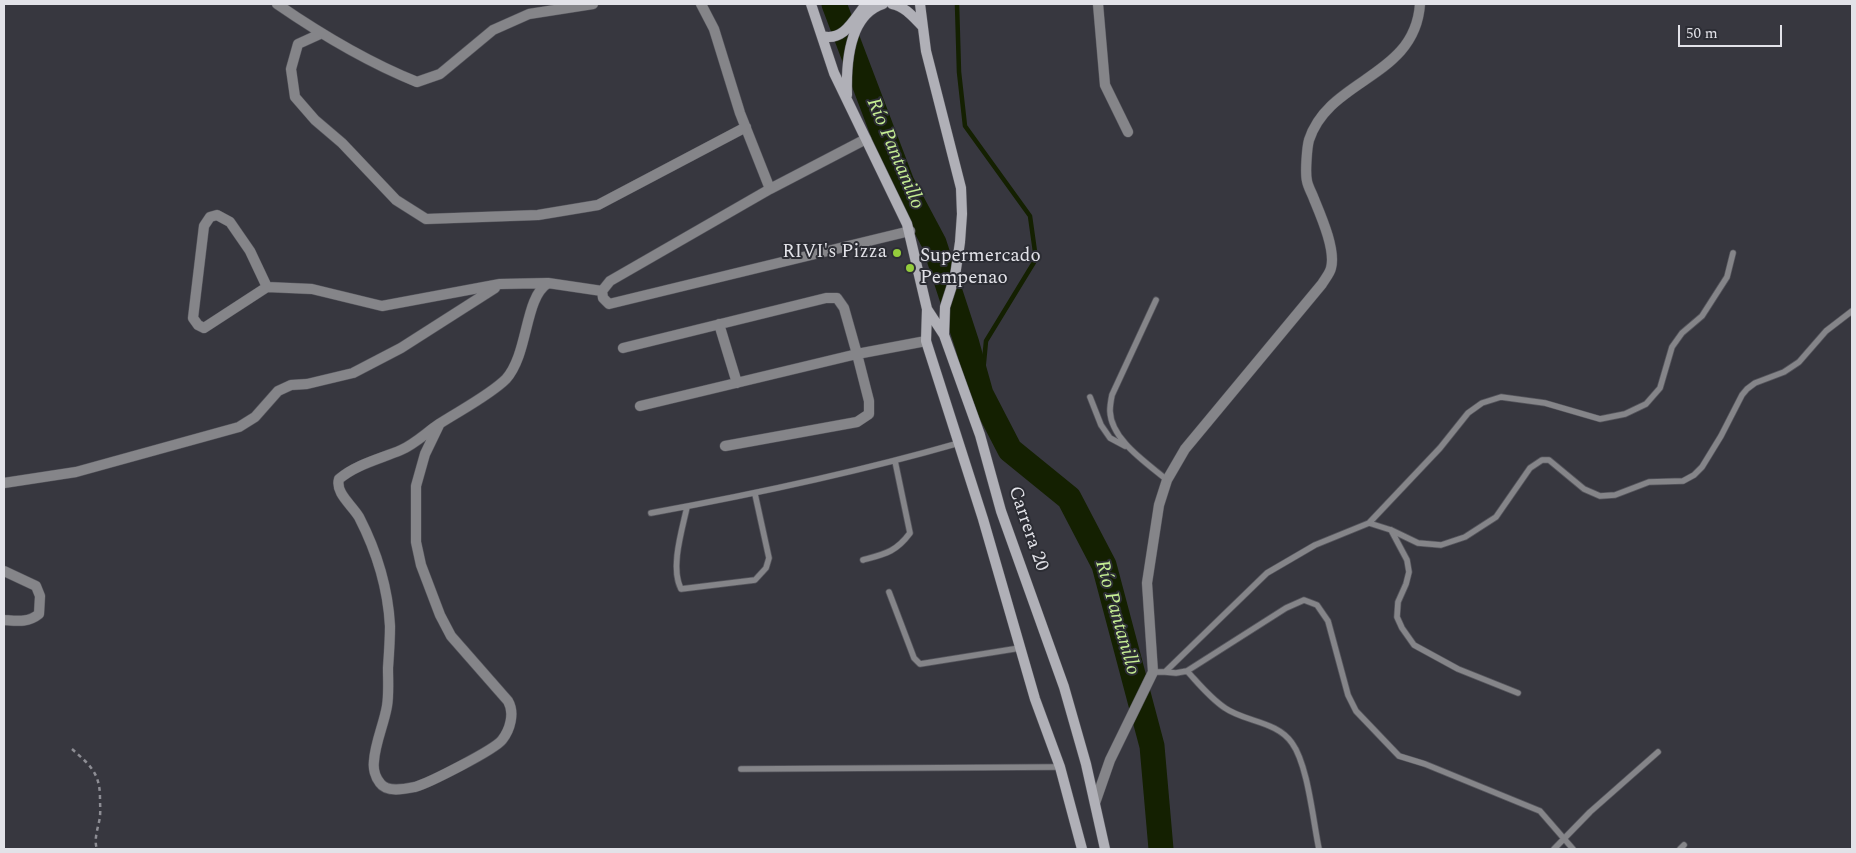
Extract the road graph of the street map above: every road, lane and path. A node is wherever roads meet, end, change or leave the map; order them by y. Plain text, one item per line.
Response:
1 (277, 4) edge
2 (593, 4) edge
3 (701, 4) edge
4 (811, 4) edge
5 (866, 4) edge
6 (883, 4) edge
7 (892, 4) edge
8 (920, 4) edge
9 (1098, 4) edge
10 (1420, 4) edge
11 (923, 28) junction
12 (320, 34) junction
13 (822, 36) junction
14 (848, 101) junction
15 (746, 127) junction
16 (1128, 132) dead end
17 (866, 139) junction
18 (770, 189) junction
19 (910, 231) junction
20 (1732, 253) dead end
21 (548, 283) junction
22 (500, 284) junction
23 (267, 287) junction
24 (602, 291) junction
25 (1156, 300) dead end
26 (927, 309) junction
27 (1852, 311) edge
28 (720, 324) junction
29 (944, 335) junction
30 (926, 341) junction
31 (623, 348) dead end
32 (857, 354) junction
33 (737, 383) junction
34 (1090, 397) dead end
35 (640, 406) dead end
36 (439, 425) junction
37 (959, 443) junction
38 (725, 446) dead end
39 (1127, 447) junction
40 (895, 461) junction
41 (1167, 480) junction
42 (4, 483) edge
43 (755, 494) junction
44 (686, 507) junction
45 (651, 514) dead end
46 (1369, 523) junction
47 (1391, 530) junction
48 (863, 560) dead end
49 (4, 571) edge
50 (889, 592) dead end
51 (4, 620) edge
52 (1020, 648) junction
53 (1187, 671) junction
54 (1165, 672) junction
55 (1151, 677) junction
56 (1518, 693) dead end
57 (72, 749) dead end
58 (1658, 752) dead end
59 (1060, 767) junction
60 (741, 769) dead end
61 (1095, 803) junction
62 (1564, 839) junction
63 (96, 849) edge
64 (1082, 849) edge
65 (1105, 849) edge
66 (1319, 849) edge
67 (1554, 849) edge
68 (1574, 849) edge

1 - 12 street
2 - 12 street
3 - 15 street
4 - 13 main road, Carrera 20
5 - 13 main road
6 - 14 main road
7 - 11 main road
8 - 11 main road
9 - 16 street
10 - 41 street
11 - 29 main road
12 - 15 street
13 - 14 main road, Carrera 20
14 - 17 main road, Carrera 20
15 - 18 street
17 - 18 street
17 - 19 main road, Carrera 20
18 - 24 street
19 - 24 street
19 - 26 main road, Carrera 20
20 - 46 lane
21 - 22 street
21 - 24 street
21 - 36 street
22 - 23 street
22 - 42 street
23 - 23 street
25 - 39 lane
26 - 29 main road, Carrera 20
26 - 30 main road, Carrera 20
27 - 47 lane
28 - 31 street
28 - 32 street
28 - 33 street
29 - 61 main road, Carrera 20
30 - 32 street
30 - 37 main road, Carrera 20
32 - 33 street
32 - 38 street
33 - 35 street
34 - 39 lane
36 - 36 street
37 - 40 lane
37 - 52 main road, Carrera 20
39 - 41 lane
40 - 43 lane
40 - 48 lane
41 - 55 street
43 - 44 lane
43 - 44 lane
44 - 45 lane
46 - 47 lane
46 - 54 lane
47 - 56 lane
49 - 51 street
50 - 52 lane
52 - 59 main road, Carrera 20
53 - 54 lane
53 - 62 lane
53 - 66 lane
54 - 55 lane
55 - 61 street
57 - 63 path
58 - 62 lane
59 - 60 lane
59 - 64 main road, Carrera 20
61 - 65 main road, Carrera 20
62 - 67 lane
62 - 68 lane

